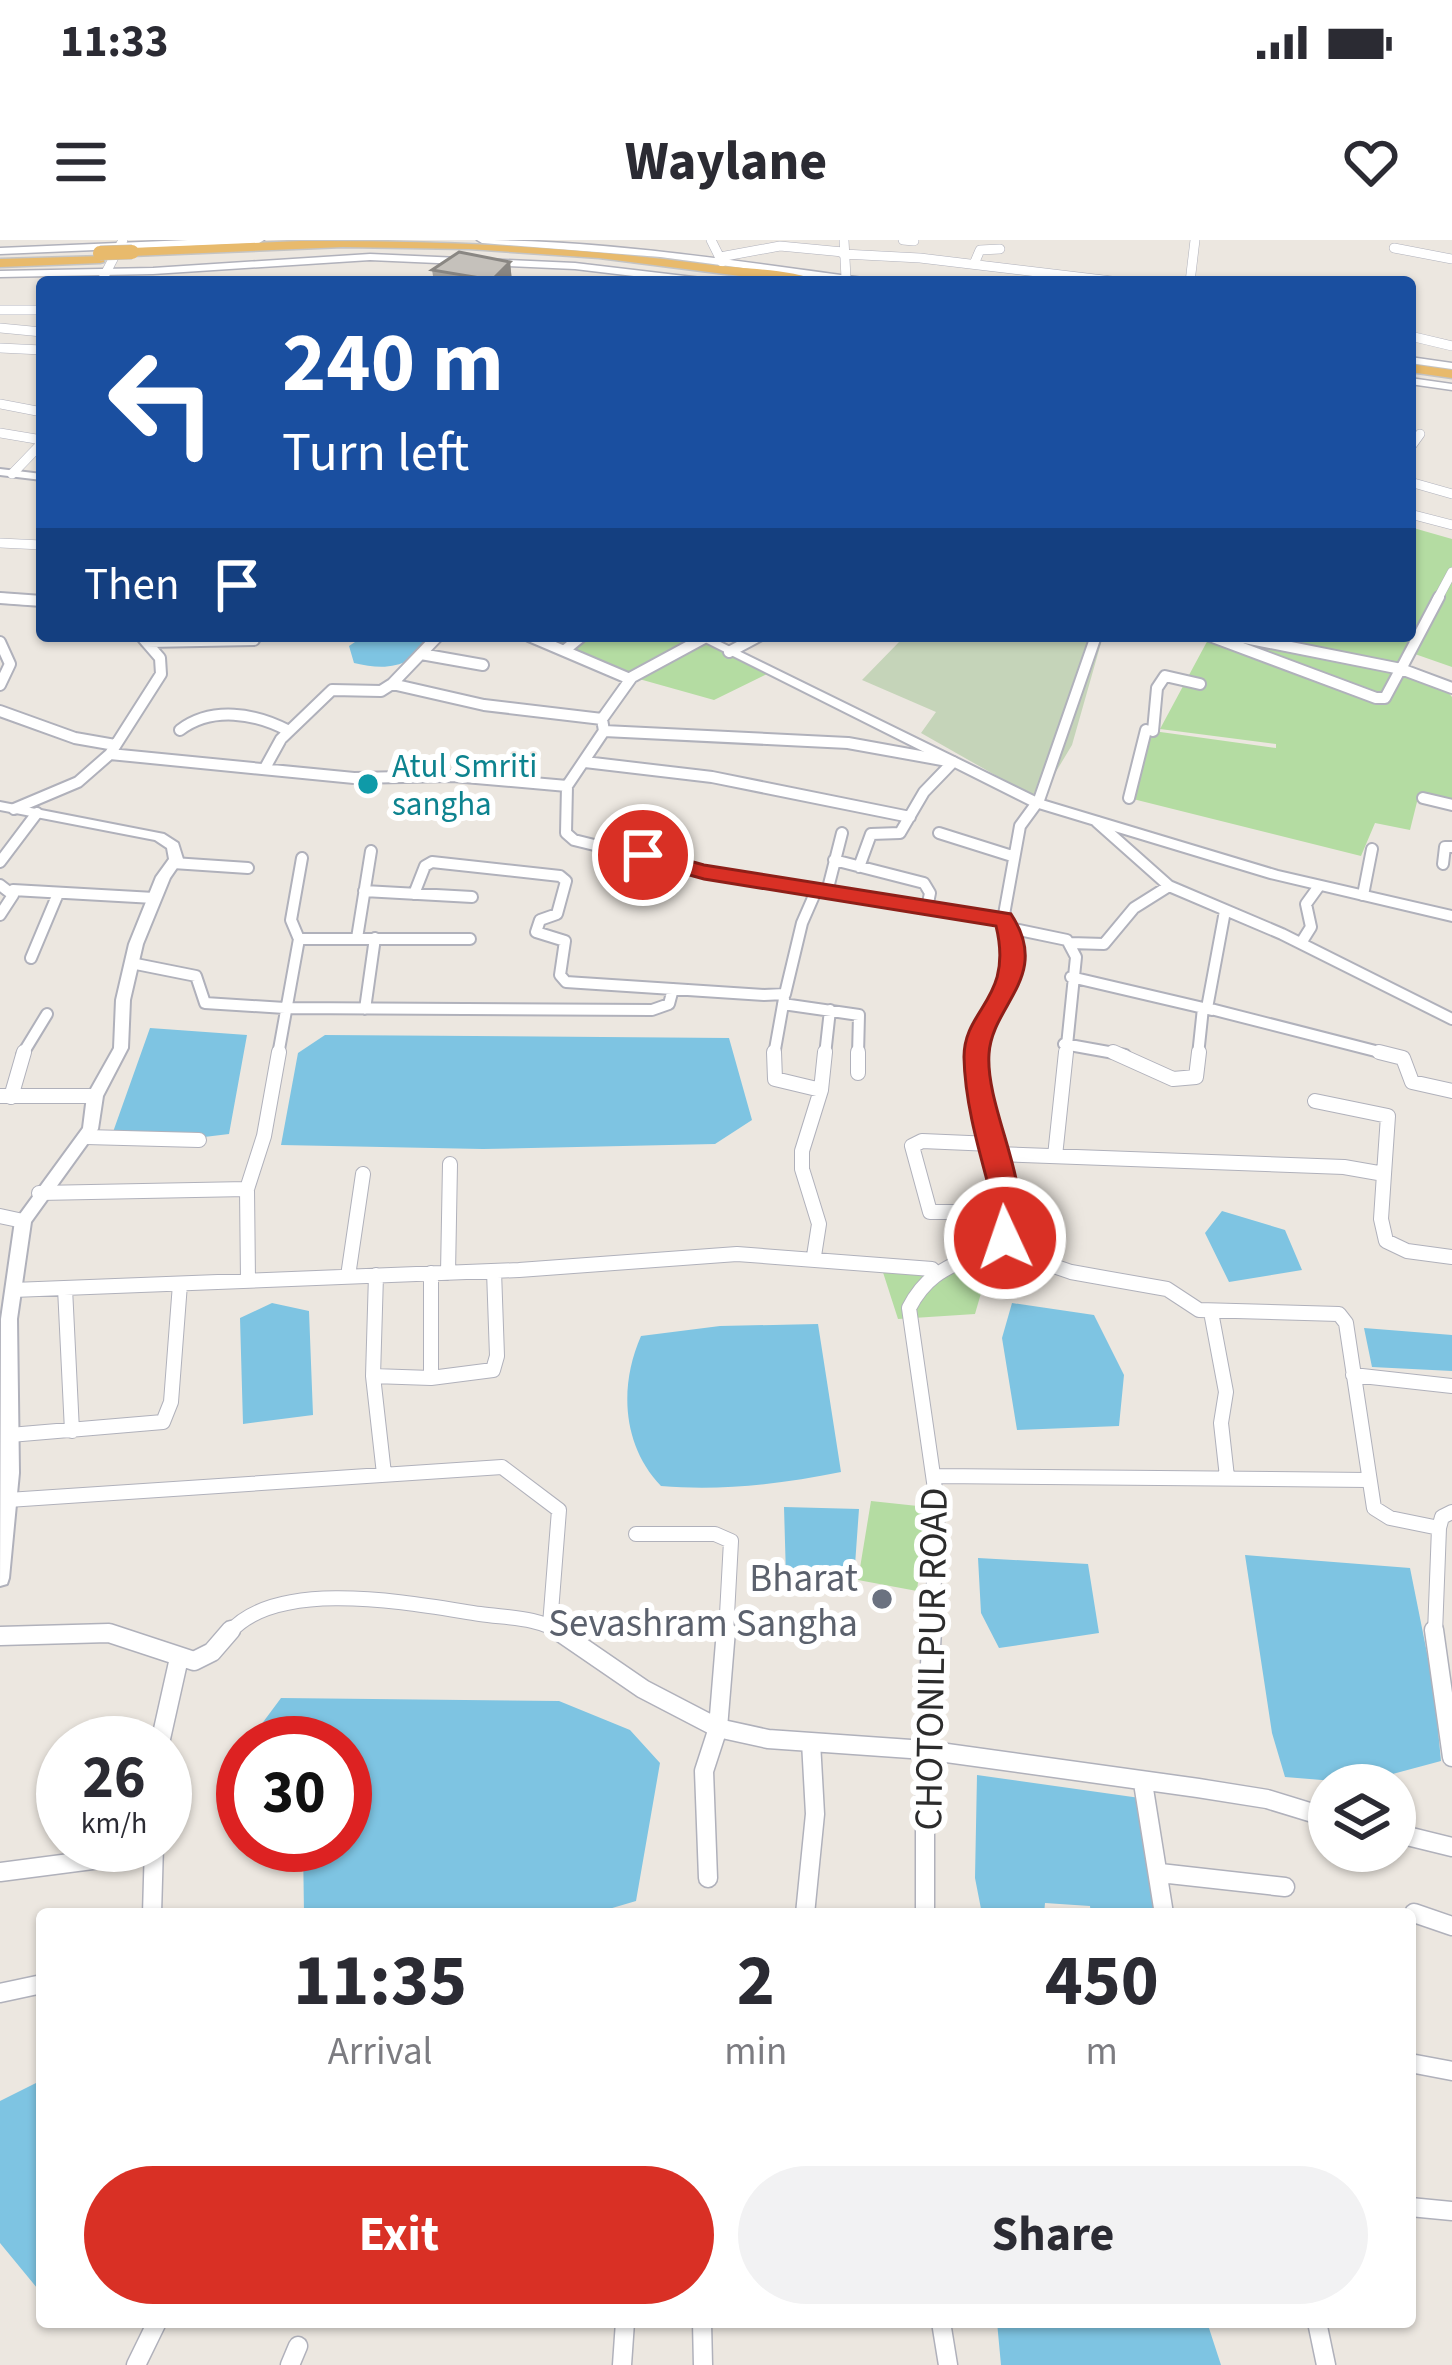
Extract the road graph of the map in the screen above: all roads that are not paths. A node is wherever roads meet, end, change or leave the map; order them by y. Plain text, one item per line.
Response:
1 (239, 240) edge
2 (259, 240) edge
3 (482, 240) edge
4 (711, 240) edge
5 (844, 240) edge
6 (903, 240) edge
7 (1195, 240) edge
8 (914, 241) edge
9 (1394, 248) dead end
10 (127, 249) edge
11 (1000, 249) dead end
12 (843, 253) junction
13 (0, 257) edge
14 (721, 259) junction
15 (1452, 259) edge
16 (974, 264) junction
17 (0, 274) edge
18 (70, 276) edge
19 (106, 276) edge
20 (118, 276) edge
21 (659, 276) edge
22 (718, 276) edge
23 (769, 276) edge
24 (833, 276) edge
25 (846, 276) edge
26 (1093, 276) edge
27 (1191, 276) edge
28 (0, 310) edge
29 (36, 310) edge
30 (0, 328) edge
31 (36, 331) edge
32 (1416, 337) edge
33 (1452, 346) edge
34 (0, 348) edge
35 (36, 350) edge
36 (1416, 372) edge
37 (1452, 377) edge
38 (0, 404) edge
39 (36, 411) edge
40 (0, 433) edge
41 (1420, 434) dead end
42 (36, 440) edge
43 (1416, 440) edge
44 (36, 446) edge
45 (6, 473) edge
46 (36, 476) edge
47 (1416, 484) edge
48 (1452, 494) edge
49 (1416, 516) edge
50 (1452, 526) edge
51 (0, 543) edge
52 (36, 544) edge
53 (1452, 572) edge
54 (0, 598) edge
55 (36, 601) edge
56 (1416, 640) edge
57 (146, 642) edge
58 (432, 642) edge
59 (544, 642) edge
60 (575, 642) edge
61 (693, 642) edge
62 (710, 642) edge
63 (747, 642) edge
64 (1094, 642) edge
65 (1225, 642) edge
66 (1264, 642) edge
67 (1415, 642) edge
68 (2, 648) edge
69 (565, 650) junction
70 (729, 652) junction
71 (421, 654) junction
72 (483, 665) dead end
73 (1400, 670) junction
74 (630, 679) junction
75 (392, 684) junction
76 (1200, 684) dead end
77 (0, 685) edge
78 (1449, 689) edge
79 (1383, 699) junction
80 (0, 712) edge
81 (1376, 716) dead end
82 (603, 725) junction
83 (180, 730) dead end
84 (290, 731) junction
85 (113, 750) junction
86 (585, 762) junction
87 (953, 762) junction
88 (265, 768) junction
89 (567, 786) junction
90 (1130, 798) dead end
91 (1423, 798) dead end
92 (1037, 803) junction
93 (1452, 805) edge
94 (7, 807) edge
95 (37, 813) junction
96 (910, 817) junction
97 (1097, 822) junction
98 (842, 833) dead end
99 (939, 833) dead end
100 (1452, 847) edge
101 (1372, 849) dead end
102 (371, 851) dead end
103 (1012, 856) junction
104 (302, 858) dead end
105 (834, 860) junction
106 (0, 862) edge
107 (173, 863) junction
108 (1443, 864) dead end
109 (859, 867) junction
110 (248, 868) dead end
111 (1169, 886) junction
112 (1319, 886) junction
113 (6, 888) edge
114 (364, 891) junction
115 (822, 891) junction
116 (414, 894) junction
117 (1363, 895) junction
118 (57, 896) junction
119 (472, 897) dead end
120 (154, 898) junction
121 (927, 908) junction
122 (1225, 910) junction
123 (0, 915) edge
124 (1452, 916) edge
125 (1006, 924) junction
126 (357, 938) junction
127 (375, 938) junction
128 (299, 939) junction
129 (470, 939) dead end
130 (1070, 943) junction
131 (1301, 943) junction
132 (32, 958) dead end
133 (131, 963) junction
134 (1071, 977) junction
135 (673, 989) junction
136 (784, 999) junction
137 (285, 1008) junction
138 (365, 1009) junction
139 (1208, 1009) junction
140 (830, 1010) junction
141 (47, 1014) dead end
142 (1452, 1018) edge
143 (1064, 1044) junction
144 (858, 1073) dead end
145 (821, 1090) junction
146 (1452, 1091) edge
147 (5, 1096) edge
148 (95, 1096) junction
149 (1315, 1101) dead end
150 (86, 1137) junction
151 (199, 1140) dead end
152 (993, 1149) junction
153 (1055, 1156) junction
154 (450, 1163) dead end
155 (363, 1174) dead end
156 (1384, 1174) junction
157 (247, 1189) junction
158 (39, 1193) junction
159 (1009, 1212) junction
160 (0, 1216) edge
161 (22, 1221) junction
162 (992, 1245) junction
163 (814, 1256) junction
164 (1452, 1257) edge
165 (932, 1269) junction
166 (494, 1271) junction
167 (439, 1273) junction
168 (376, 1275) junction
169 (348, 1276) junction
170 (248, 1280) junction
171 (180, 1284) junction
172 (64, 1288) junction
173 (13, 1290) junction
174 (1211, 1312) junction
175 (1353, 1375) junction
176 (373, 1376) junction
177 (431, 1378) junction
178 (1452, 1386) edge
179 (73, 1431) junction
180 (6, 1441) edge
181 (384, 1474) junction
182 (937, 1476) junction
183 (1227, 1477) junction
184 (1368, 1480) junction
185 (8, 1500) junction
186 (1452, 1512) edge
187 (3, 1524) edge
188 (1439, 1528) junction
189 (636, 1534) dead end
190 (0, 1578) edge
191 (550, 1624) junction
192 (0, 1636) edge
193 (1445, 1652) edge
194 (179, 1658) junction
195 (166, 1716) edge
196 (1449, 1716) edge
197 (718, 1728) junction
198 (811, 1742) junction
199 (926, 1750) junction
200 (1452, 1757) edge
201 (1143, 1783) junction
202 (1308, 1812) edge
203 (1416, 1838) edge
204 (1452, 1846) edge
205 (36, 1867) edge
206 (0, 1872) edge
207 (153, 1872) edge
208 (1160, 1873) junction
209 (708, 1878) dead end
210 (1285, 1887) dead end
211 (152, 1908) edge
212 (806, 1908) edge
213 (926, 1908) edge
214 (1163, 1908) edge
215 (1416, 1914) edge
216 (1452, 1926) edge
217 (36, 1985) edge
218 (0, 1994) edge
219 (1416, 2063) edge
220 (1452, 2071) edge
221 (1416, 2208) edge
222 (1452, 2211) edge
223 (155, 2328) edge
224 (625, 2328) edge
225 (702, 2328) edge
226 (942, 2328) edge
227 (1318, 2328) edge
228 (136, 2365) edge
229 (622, 2365) edge
230 (703, 2365) edge
231 (948, 2365) edge
232 (1326, 2365) edge

1 - 2 main road
1 - 10 main road
3 - 14 main road
4 - 14 street
5 - 12 street
6 - 8 street
7 - 27 street
9 - 15 street
10 - 13 main road
10 - 13 highway, bridge
10 - 19 street
10 - 22 highway
10 - 23 highway
11 - 16 street
12 - 14 street
12 - 16 street
12 - 25 street
14 - 24 main road
16 - 26 street
17 - 18 main road
20 - 21 main road
28 - 29 street
30 - 31 street
32 - 33 street
34 - 35 street
36 - 37 highway
38 - 39 street
40 - 42 street
41 - 43 street
44 - 45 street
45 - 46 street
47 - 48 street
49 - 50 street
51 - 52 street
53 - 56 street
54 - 55 street
57 - 85 street
58 - 71 street
59 - 69 street
60 - 69 street
61 - 74 street
62 - 70 street
63 - 70 street
64 - 92 street
65 - 79 street
66 - 73 street
67 - 73 street
68 - 77 street
69 - 74 street
70 - 87 street
71 - 72 street
71 - 75 street
73 - 78 street
73 - 79 street
74 - 82 street
75 - 82 street
75 - 84 street
76 - 90 street
79 - 81 street
80 - 85 street
82 - 86 street
82 - 87 street
83 - 84 street
84 - 88 street
85 - 88 street
85 - 94 street
86 - 89 street
86 - 96 street
87 - 92 street
87 - 96 street
88 - 89 street
89 - 115 street
91 - 93 street
92 - 97 street
92 - 103 street
94 - 95 street
95 - 106 street
95 - 107 street
96 - 109 street
97 - 111 street
97 - 112 street
98 - 105 street
99 - 103 street
100 - 108 street
101 - 117 street
102 - 114 street
103 - 125 street
104 - 128 street
105 - 109 street
105 - 115 street
107 - 110 street
107 - 120 street
109 - 121 street
111 - 122 street
111 - 130 street
112 - 117 street
112 - 131 street
113 - 118 street
113 - 123 street
114 - 116 street
114 - 126 street
115 - 121 street
115 - 136 street
116 - 119 street
116 - 135 street
117 - 124 street
118 - 120 street
118 - 132 street
120 - 133 street
121 - 125 street
122 - 131 street
122 - 139 street
125 - 130 street
125 - 152 street
126 - 127 street
126 - 128 street
127 - 129 street
127 - 138 street
128 - 137 street
130 - 134 street
131 - 142 street
133 - 137 street
133 - 148 street
134 - 139 street
134 - 143 street
135 - 136 street
135 - 138 street
136 - 140 street
136 - 145 street
137 - 138 street
137 - 157 street
139 - 143 street
139 - 146 street
140 - 144 street
140 - 145 street
141 - 147 street
143 - 153 street
145 - 163 street
147 - 148 street
148 - 150 street
149 - 156 street
150 - 151 street
150 - 158 street
152 - 153 street
152 - 159 street
152 - 159 street
153 - 156 street
154 - 167 street
155 - 169 street
156 - 164 street
157 - 158 street
157 - 170 street
158 - 161 street
159 - 162 street
160 - 161 street
161 - 173 street
162 - 165 street
162 - 174 street
163 - 165 street
163 - 166 street
165 - 182 street, CHOTONILPUR ROAD
166 - 167 street
166 - 177 street
167 - 168 street
167 - 177 street
168 - 169 street
168 - 176 street
169 - 170 street
170 - 171 street
171 - 172 street
171 - 179 street
172 - 173 street
172 - 179 street
173 - 180 street
174 - 175 street
174 - 183 street
175 - 178 street
175 - 184 street
176 - 177 street
176 - 181 street
179 - 180 street
180 - 185 street
181 - 185 street
181 - 191 street
182 - 183 street
182 - 199 street, CHOTONILPUR ROAD
183 - 184 street
184 - 188 street
185 - 187 street
186 - 188 street
187 - 190 street
188 - 193 street
189 - 197 street
191 - 194 street
191 - 197 street
192 - 194 street
193 - 196 street
194 - 195 street
196 - 200 street
197 - 198 street
197 - 209 street
198 - 199 street
198 - 212 street
199 - 201 street
199 - 213 street, CHOTONILPUR ROAD
201 - 202 street
201 - 208 street
203 - 204 street
205 - 206 street
207 - 211 street
208 - 210 street
208 - 214 street
215 - 216 street
217 - 218 street
219 - 220 street
221 - 222 street
223 - 228 street
224 - 229 street
225 - 230 street
226 - 231 street
227 - 232 street

